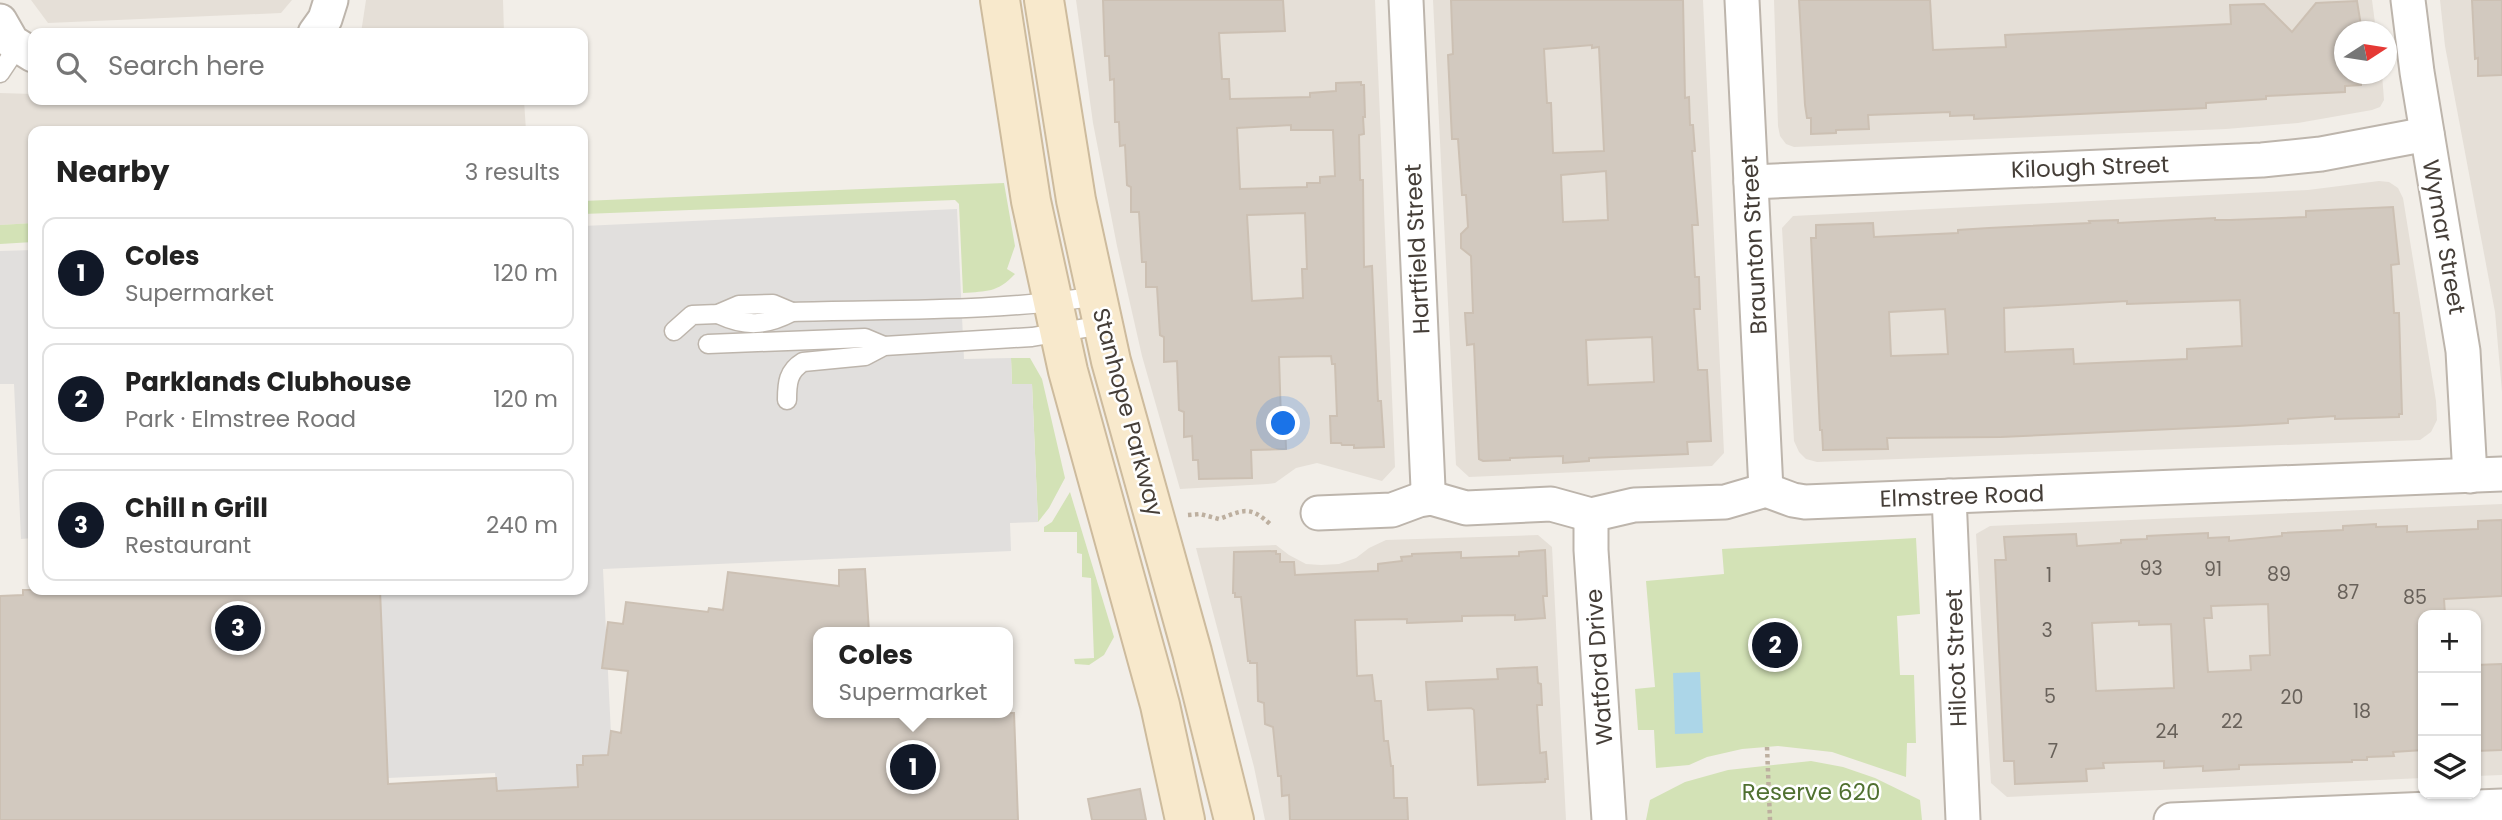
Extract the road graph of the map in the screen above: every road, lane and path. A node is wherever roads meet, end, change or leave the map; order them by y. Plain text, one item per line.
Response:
1 (331, 0) edge
2 (1000, 0) edge
3 (1044, 0) edge
4 (1405, 0) edge
5 (1742, 0) edge
6 (2408, 0) edge
7 (319, 28) edge
8 (2427, 134) junction
9 (1751, 182) junction
10 (1100, 310) junction
11 (1056, 318) junction
12 (674, 331) dead end
13 (708, 344) dead end
14 (884, 346) junction
15 (787, 400) dead end
16 (2486, 475) edge
17 (1766, 490) junction
18 (1950, 496) junction
19 (1431, 498) junction
20 (1318, 513) dead end
21 (1591, 515) junction
22 (1180, 517) dead end
23 (1271, 525) dead end
24 (1767, 747) dead end
25 (2502, 806) edge
26 (1185, 820) edge
27 (1234, 820) edge
28 (1609, 820) edge
29 (1770, 820) edge
30 (1963, 820) edge
31 (2171, 820) edge

1 - 7 street
2 - 11 main road, Stanhope Parkway
3 - 10 main road, Stanhope Parkway
4 - 19 street, Hartfield Street
5 - 9 street, Braunton Street
6 - 8 street, Wymar Street
8 - 9 street, Kilough Street
8 - 16 street, Wymar Street
9 - 17 street, Braunton Street
10 - 11 lane
10 - 11 lane
10 - 27 main road, Stanhope Parkway
11 - 12 lane
11 - 14 lane
11 - 26 main road, Stanhope Parkway
13 - 14 lane
14 - 15 lane
16 - 18 street, Elmstree Road
17 - 18 street, Elmstree Road
17 - 21 street
18 - 30 street, Hilcot Street
19 - 20 street
19 - 21 street
21 - 28 street, Watford Drive
22 - 23 path
24 - 29 path
25 - 31 street

